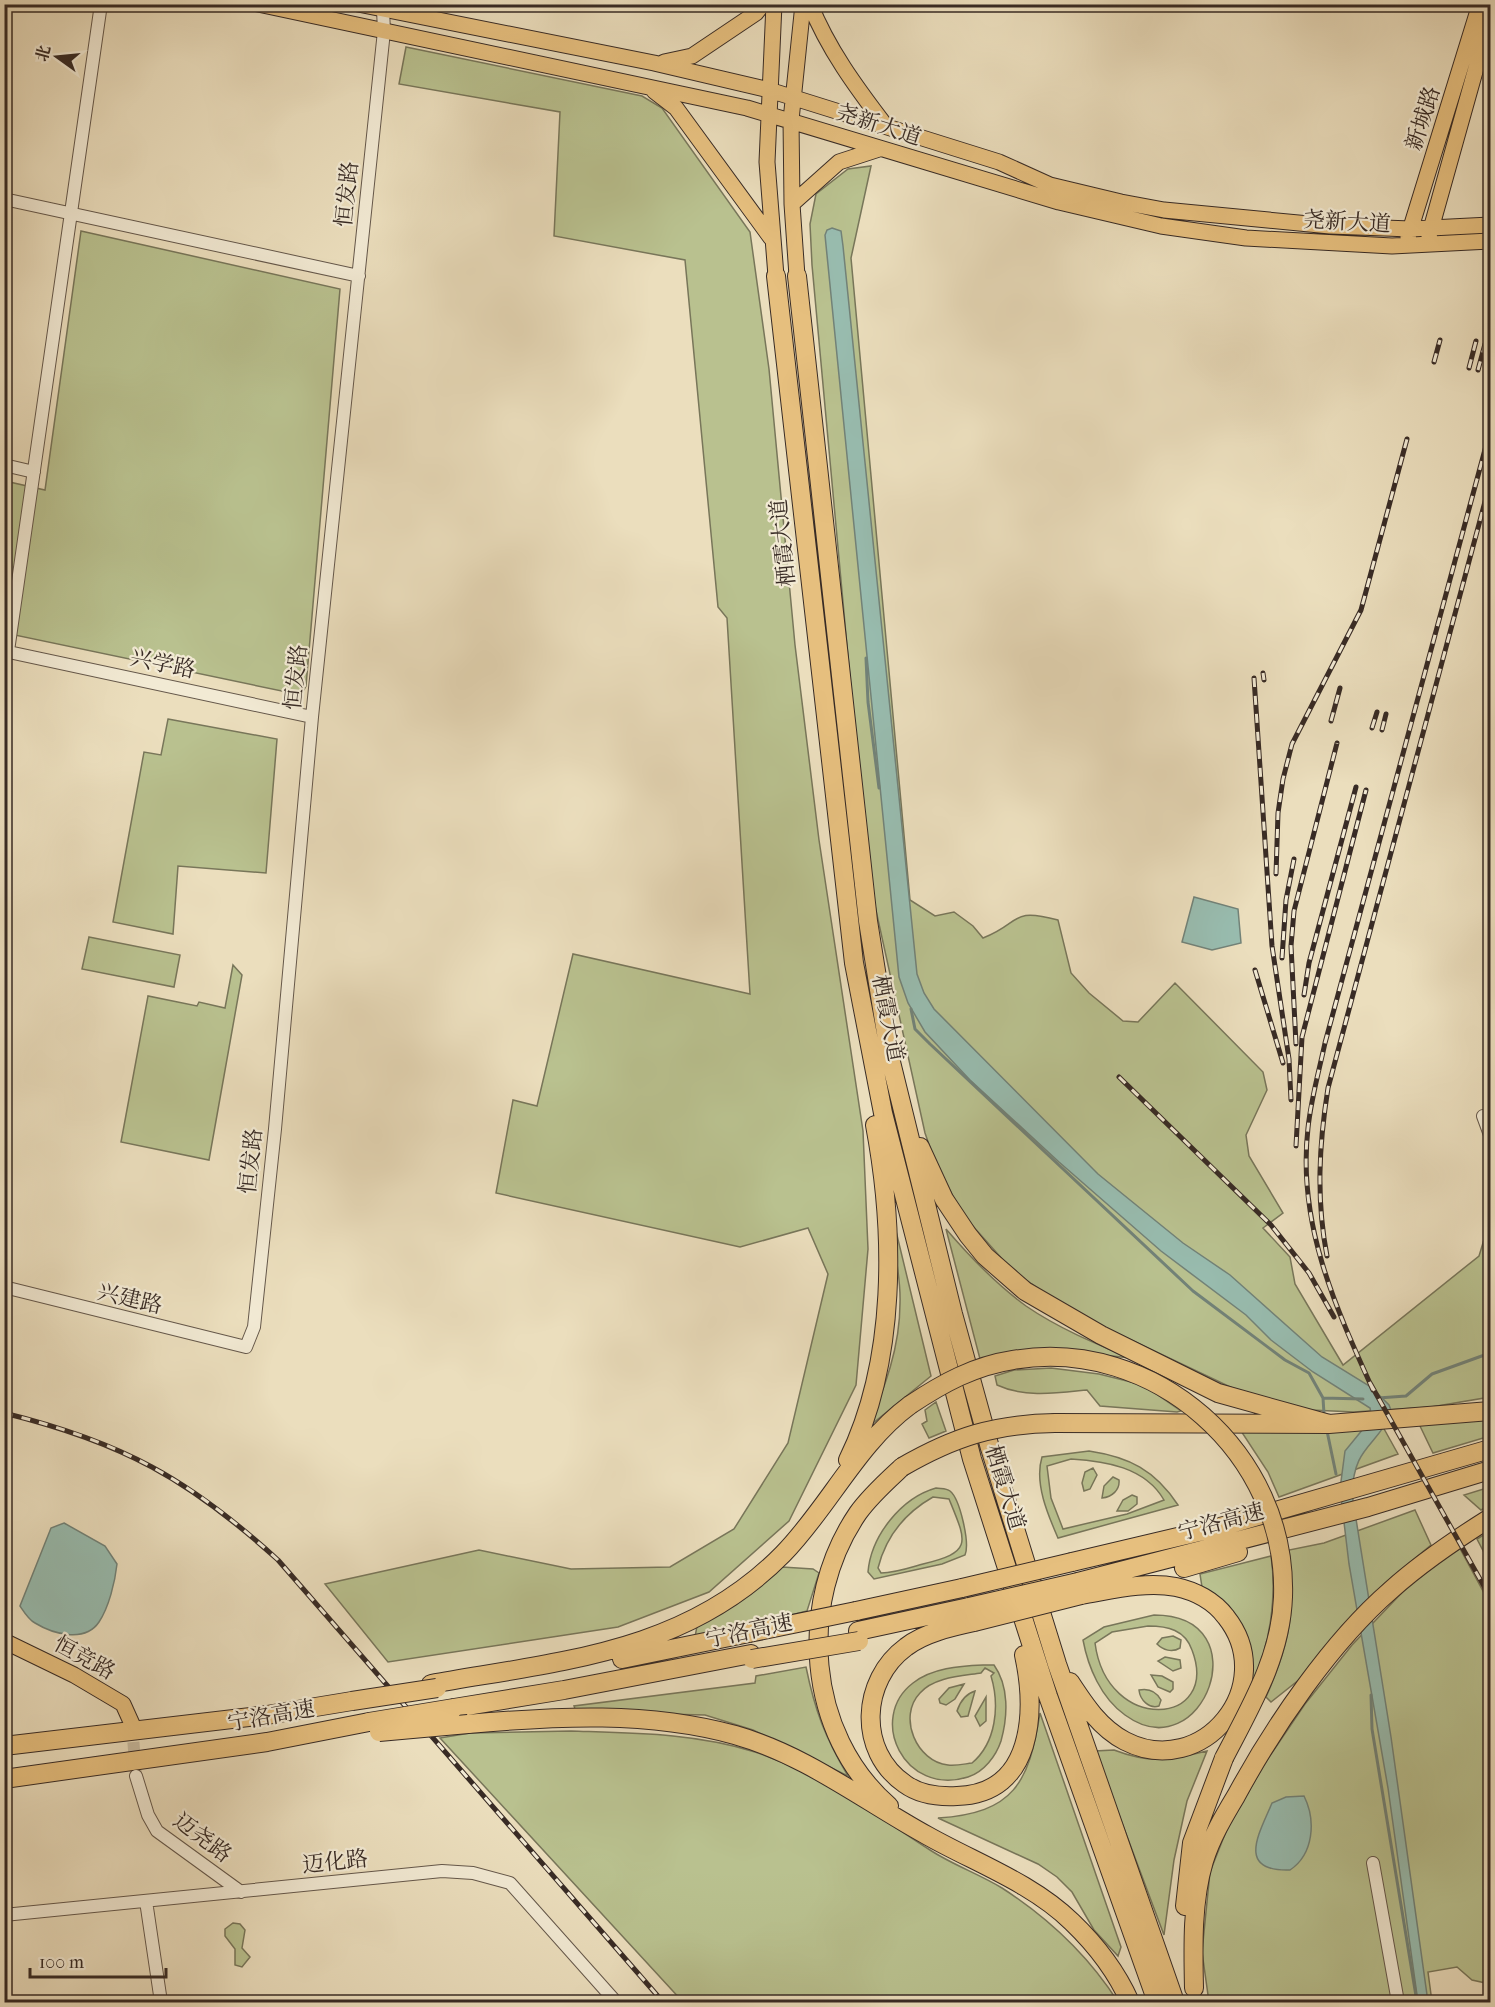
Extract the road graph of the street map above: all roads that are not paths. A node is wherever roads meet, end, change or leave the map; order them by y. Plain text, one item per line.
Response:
1 (101, 4) edge
2 (258, 4) edge
3 (358, 4) edge
4 (763, 4) edge
5 (774, 4) edge
6 (803, 4) edge
7 (810, 4) edge
8 (1480, 4) edge
9 (383, 10) junction
10 (1491, 18) edge
11 (384, 31) junction
12 (654, 63) junction
13 (649, 87) junction
14 (769, 90) junction
15 (793, 96) junction
16 (767, 113) junction
17 (791, 120) junction
18 (885, 125) junction
19 (879, 149) junction
20 (4, 199) edge
21 (792, 204) junction
22 (69, 213) junction
23 (1491, 225) edge
24 (1411, 229) junction
25 (1431, 229) junction
26 (771, 238) junction
27 (1491, 241) edge
28 (1426, 244) junction
29 (1406, 245) junction
30 (359, 276) junction
31 (776, 276) joint
32 (797, 276) joint
33 (4, 465) edge
34 (34, 472) junction
35 (6, 651) edge
36 (312, 717) junction
37 (865, 894) junction
38 (854, 963) junction
39 (1483, 1116) dead end
40 (1491, 1135) edge
41 (4, 1287) edge
42 (246, 1347) joint
43 (980, 1411) junction
44 (1491, 1411) edge
45 (1329, 1424) junction
46 (1491, 1449) edge
47 (972, 1459) junction
48 (1491, 1470) edge
49 (823, 1505) junction
50 (1491, 1518) edge
51 (1079, 1588) junction
52 (968, 1618) junction
53 (4, 1641) edge
54 (434, 1686) junction
55 (132, 1724) tunnel mouth
56 (374, 1727) junction
57 (4, 1746) edge
58 (136, 1776) tunnel mouth
59 (4, 1779) edge
60 (929, 1837) junction
61 (1373, 1863) dead end
62 (240, 1892) junction
63 (146, 1901) junction
64 (4, 1915) edge
65 (1196, 1995) edge
66 (161, 2002) edge
67 (616, 2002) edge
68 (1130, 2002) edge
69 (1157, 2002) edge
70 (1175, 2002) edge
71 (1398, 2002) edge

1 - 22 street
2 - 11 main road, 尧新大道
3 - 9 main road, 尧新大道
4 - 12 main road
5 - 14 main road, 栖霞大道
6 - 15 main road, 栖霞大道
7 - 18 main road
8 - 24 main road, 新城路
9 - 11 street, 恒发路
9 - 12 main road, 尧新大道
10 - 25 main road, 新城路
11 - 13 main road, 尧新大道
11 - 30 street, 恒发路
12 - 14 main road, 尧新大道
13 - 16 main road, 尧新大道
13 - 26 main road
14 - 15 main road, 尧新大道
14 - 16 main road, 栖霞大道
15 - 17 main road, 栖霞大道
15 - 18 main road, 尧新大道
16 - 17 main road, 尧新大道
16 - 26 main road, 栖霞大道
17 - 19 main road, 尧新大道
17 - 21 main road, 栖霞大道
18 - 24 main road, 尧新大道
19 - 21 main road
19 - 29 main road, 尧新大道
20 - 22 street
21 - 32 main road, 栖霞大道
22 - 30 street
22 - 34 street
23 - 25 main road, 尧新大道
24 - 25 main road, 尧新大道
24 - 29 main road, 新城路
25 - 28 main road, 新城路
26 - 31 main road, 栖霞大道
27 - 28 main road, 尧新大道
28 - 29 main road, 尧新大道
30 - 36 street, 恒发路
31 - 38 highway, 栖霞大道
32 - 37 highway, 栖霞大道
33 - 34 street
34 - 35 street
35 - 36 street, 兴学路
36 - 42 street, 恒发路
37 - 43 highway, 栖霞大道
37 - 45 highway
38 - 47 highway, 栖霞大道
38 - 49 highway
39 - 40 street
41 - 42 street, 兴建路
43 - 51 highway
43 - 70 highway, 栖霞大道
44 - 45 highway
45 - 60 highway, bridge
46 - 54 highway, 宁洛高速, bridge
47 - 52 highway
47 - 69 highway, 栖霞大道
48 - 51 highway, 宁洛高速
49 - 54 highway
49 - 65 highway, bridge
50 - 65 highway
51 - 52 highway, 宁洛高速, bridge
52 - 56 highway, 宁洛高速, bridge
53 - 55 main road, 恒竞路
54 - 57 highway, 宁洛高速, bridge
56 - 59 highway, 宁洛高速
56 - 60 highway, bridge
58 - 62 street, 迈尧路
60 - 68 highway
61 - 71 street
62 - 63 street, 迈化路
62 - 67 street, 迈化路
63 - 64 street, 迈化路
63 - 66 street

